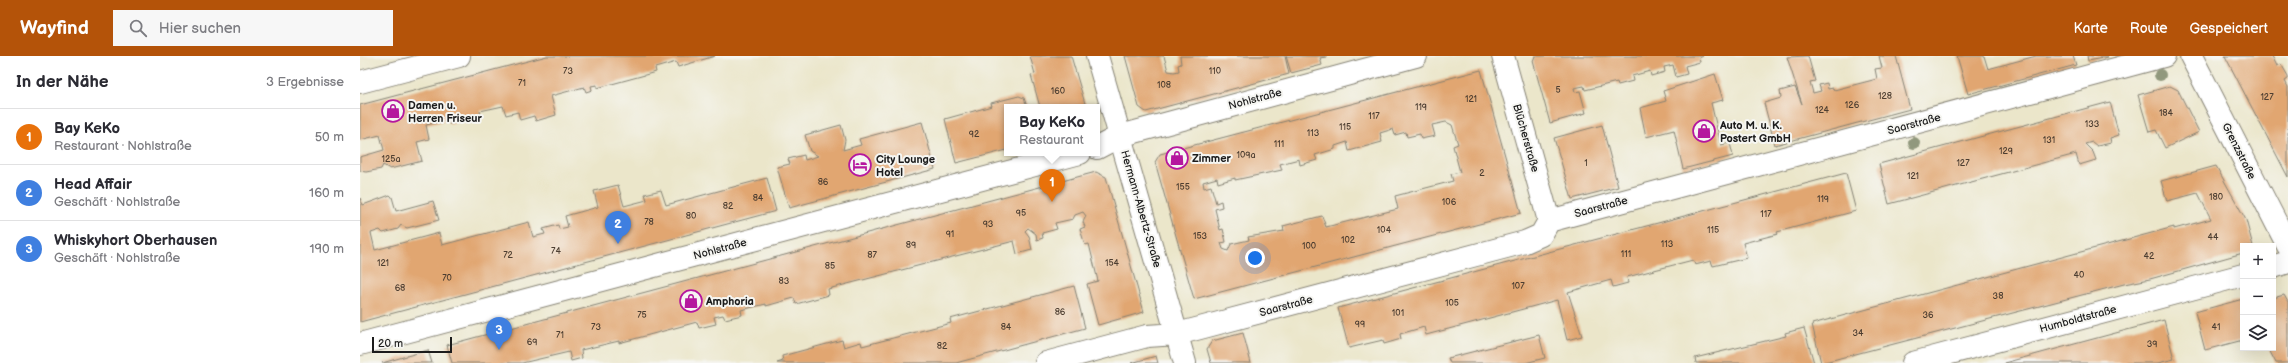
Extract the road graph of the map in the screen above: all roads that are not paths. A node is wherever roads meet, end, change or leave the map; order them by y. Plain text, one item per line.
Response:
1 (459, 56) edge
2 (1097, 56) edge
3 (1416, 56) edge
4 (1503, 56) edge
5 (2164, 56) edge
6 (2191, 56) edge
7 (360, 82) edge
8 (1120, 136) junction
9 (1100, 146) edge
10 (1069, 156) edge
11 (1549, 221) junction
12 (2288, 246) edge
13 (2288, 262) edge
14 (2276, 266) edge
15 (2240, 276) edge
16 (1177, 334) junction
17 (360, 344) edge
18 (1046, 363) edge
19 (1185, 363) edge
20 (1913, 363) edge

1 - 7 street
2 - 8 street, Hermann-Albertz-Straße
3 - 8 street, Nohlstraße
4 - 11 street, Blücherstraße
5 - 11 street, Saarstraße
6 - 12 street, Grenzstraße
8 - 9 street, Nohlstraße
8 - 16 street, Hermann-Albertz-Straße
10 - 17 street, Nohlstraße
11 - 16 street, Saarstraße
13 - 14 street
15 - 20 street, Humboldtstraße
16 - 18 street, Saarstraße
16 - 19 street, Hermann-Albertz-Straße

